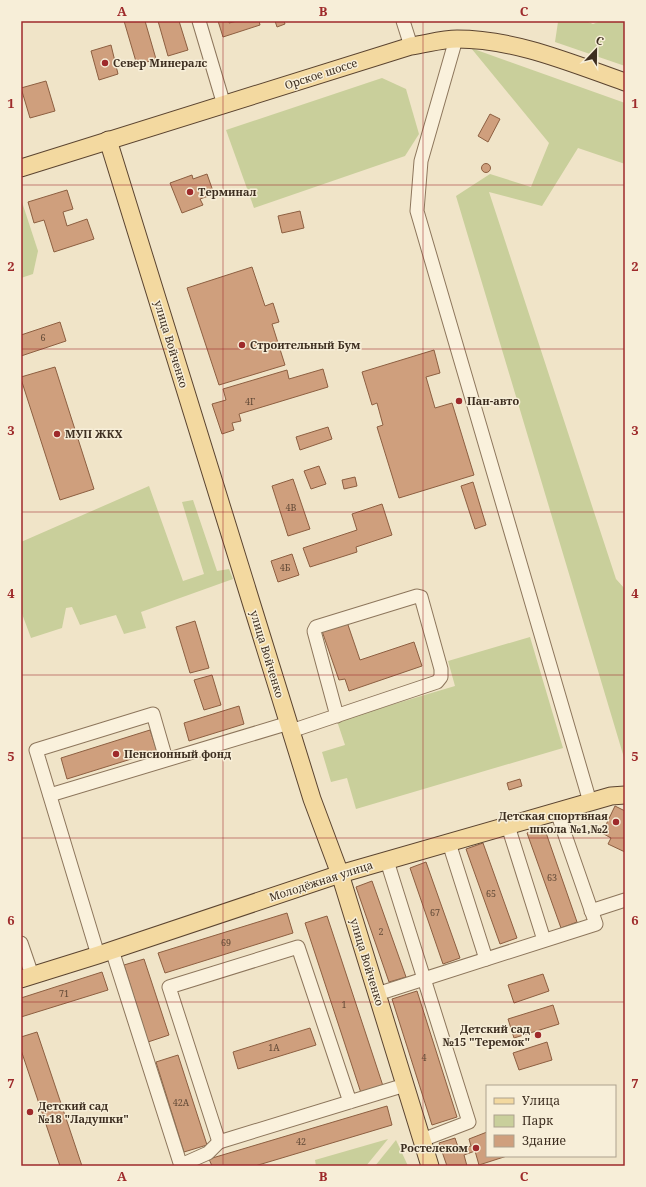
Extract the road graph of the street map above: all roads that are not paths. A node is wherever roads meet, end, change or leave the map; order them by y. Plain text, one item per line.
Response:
1 (199, 21) edge
2 (403, 21) edge
3 (456, 39) junction
4 (411, 46) junction
5 (625, 82) edge
6 (224, 105) junction
7 (108, 140) junction
8 (21, 168) edge
9 (337, 716) junction
10 (290, 727) junction
11 (166, 759) junction
12 (50, 795) junction
13 (625, 795) edge
14 (590, 802) junction
15 (557, 812) junction
16 (508, 826) junction
17 (449, 843) junction
18 (387, 861) junction
19 (340, 874) junction
20 (625, 900) edge
21 (591, 911) junction
22 (544, 940) junction
23 (21, 943) edge
24 (105, 952) junction
25 (486, 959) junction
26 (26, 977) edge
27 (424, 979) junction
28 (377, 994) junction
29 (405, 1085) junction
30 (350, 1102) junction
31 (422, 1140) junction
32 (219, 1142) junction
33 (181, 1165) edge
34 (430, 1166) edge

1 - 6 lane
2 - 4 lane
3 - 4 main road, Орское шоссе
3 - 5 main road, Орское шоссе
3 - 14 lane
4 - 6 main road, Орское шоссе
6 - 7 main road, Орское шоссе
7 - 8 main road, Орское шоссе
7 - 10 main road, улица Войченко
9 - 9 lane
9 - 10 lane
10 - 11 lane
10 - 19 main road, улица Войченко
11 - 12 lane
11 - 12 lane
12 - 24 lane
13 - 14 main road, Молодёжная улица
14 - 15 main road, Молодёжная улица
15 - 16 main road, Молодёжная улица
15 - 21 lane
16 - 17 main road, Молодёжная улица
16 - 22 lane
17 - 18 main road, Молодёжная улица
17 - 25 lane
18 - 19 main road, Молодёжная улица
18 - 27 lane
19 - 24 main road, Молодёжная улица
19 - 28 main road, улица Войченко
20 - 21 lane
21 - 22 lane
22 - 25 lane
23 - 26 lane
24 - 26 main road, Молодёжная улица
24 - 33 lane
25 - 27 lane
27 - 28 lane
27 - 31 lane
28 - 29 main road, улица Войченко
29 - 30 lane
29 - 31 main road, улица Войченко
30 - 32 lane
30 - 32 lane
31 - 34 main road, улица Войченко
32 - 33 lane

